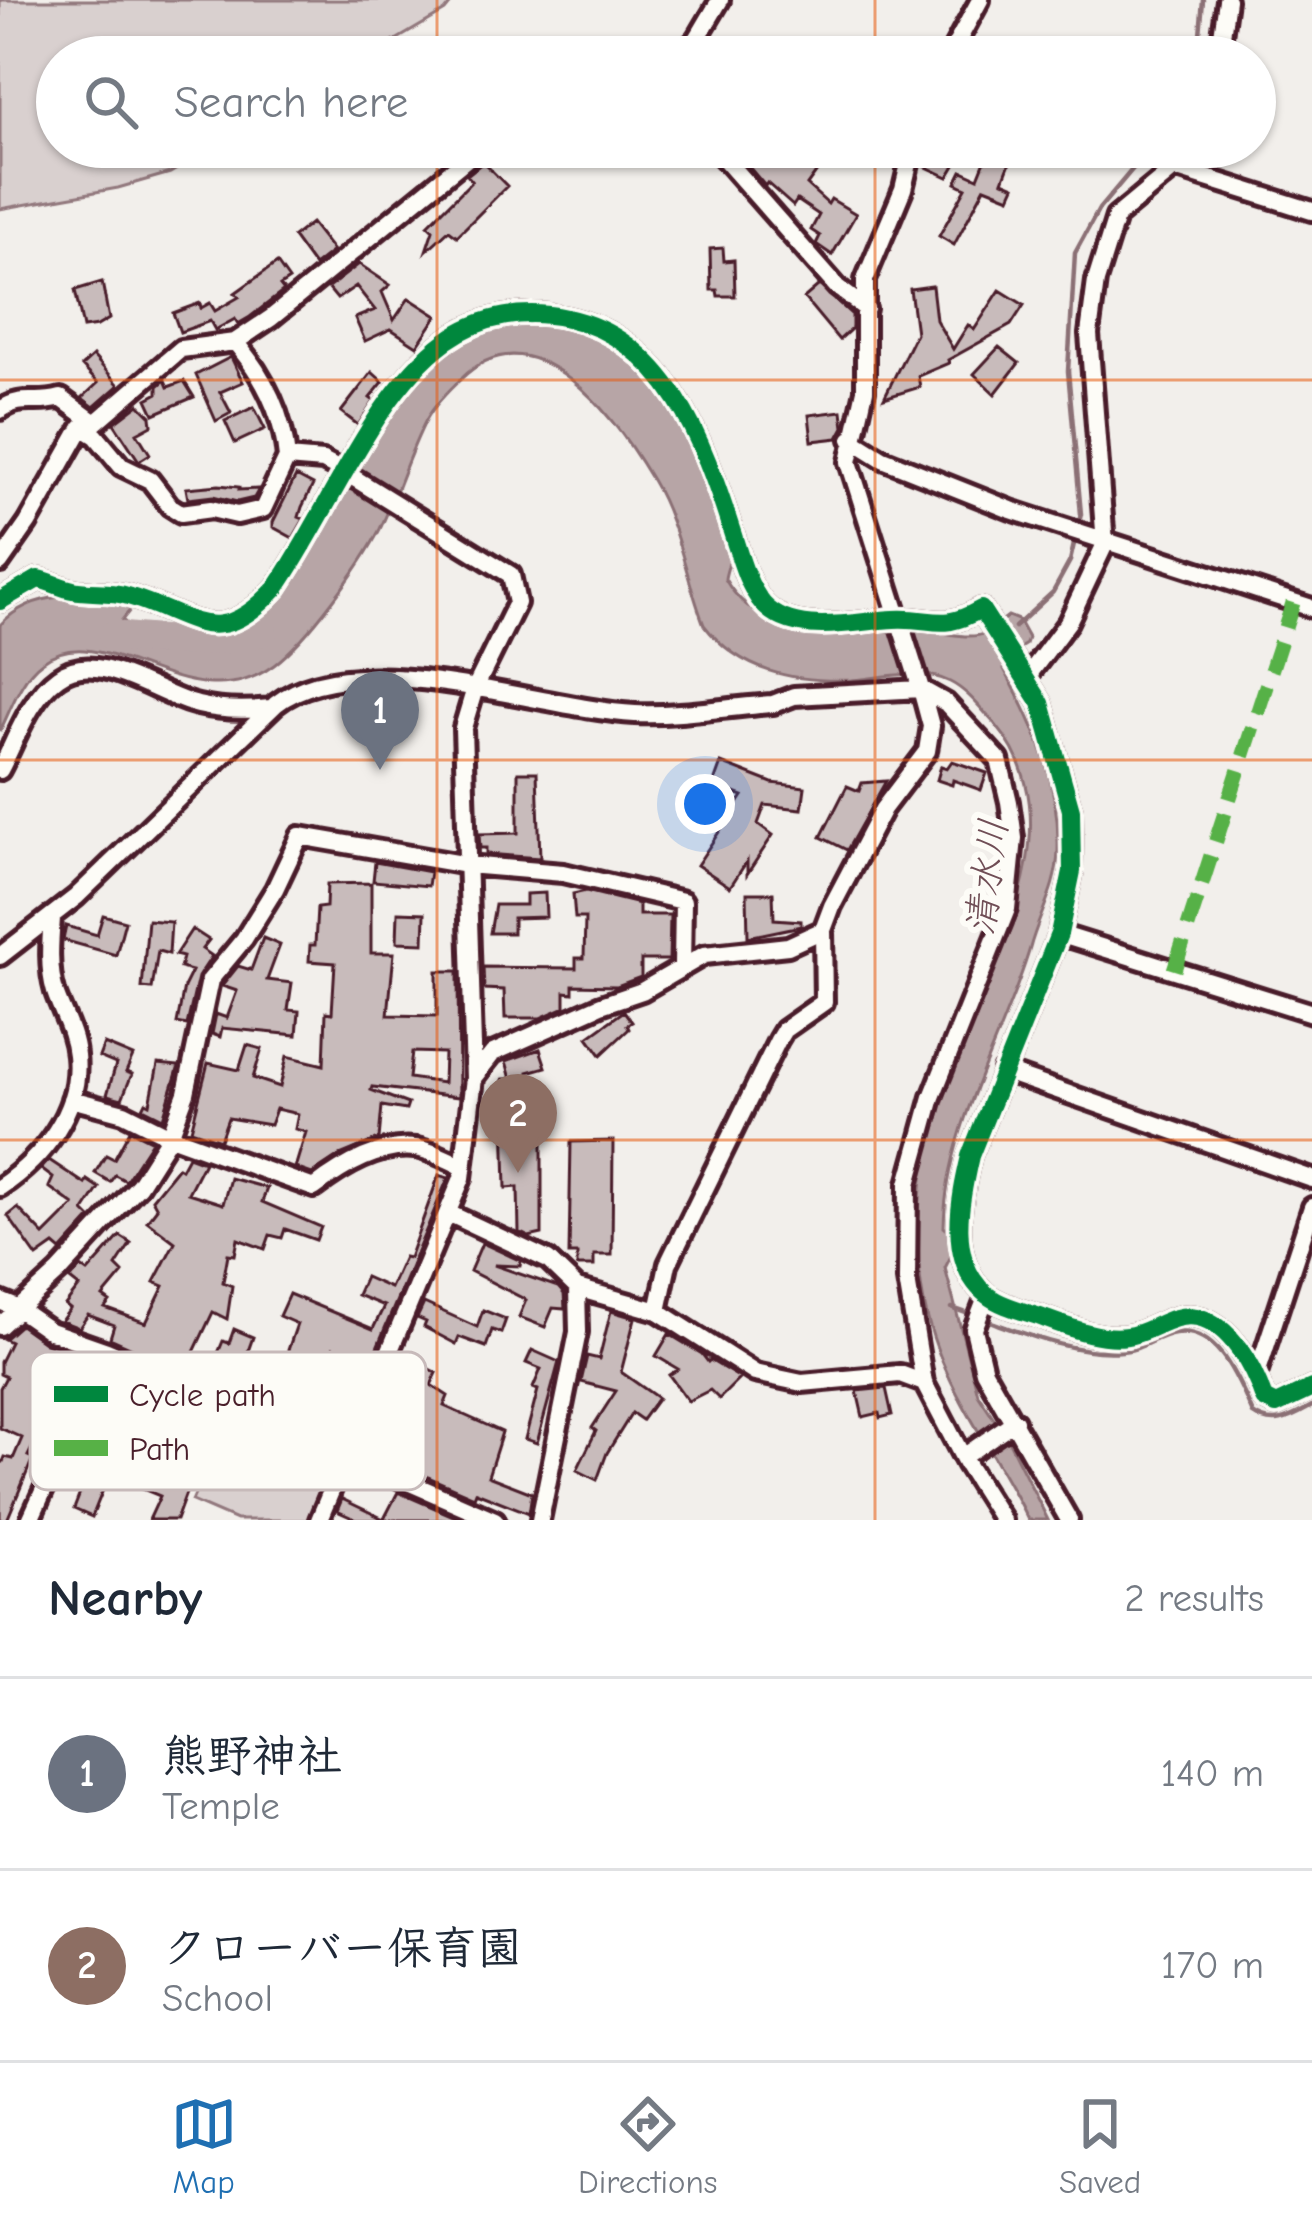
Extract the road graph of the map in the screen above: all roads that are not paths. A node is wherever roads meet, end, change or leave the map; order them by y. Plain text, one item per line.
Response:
1 (720, 0) edge
2 (980, 0) edge
3 (1227, 0) edge
4 (699, 36) edge
5 (961, 36) edge
6 (1222, 36) edge
7 (454, 168) edge
8 (732, 168) edge
9 (908, 168) edge
10 (1175, 168) joint
11 (1312, 211) edge
12 (866, 309) junction
13 (235, 342) junction
14 (0, 410) edge
15 (89, 425) junction
16 (851, 439) junction
17 (287, 458) junction
18 (346, 472) junction
19 (1100, 541) junction
20 (0, 563) edge
21 (0, 601) edge
22 (1312, 608) edge
23 (901, 618) junction
24 (1027, 677) junction
25 (475, 688) junction
26 (920, 688) junction
27 (272, 708) junction
28 (0, 770) edge
29 (467, 865) junction
30 (52, 918) junction
31 (823, 929) junction
32 (1059, 934) junction
33 (0, 956) edge
34 (682, 966) junction
35 (1312, 1012) edge
36 (1003, 1071) junction
37 (474, 1078) junction
38 (70, 1099) junction
39 (170, 1136) junction
40 (462, 1166) junction
41 (1312, 1179) edge
42 (0, 1187) edge
43 (1312, 1207) edge
44 (448, 1213) junction
45 (577, 1288) junction
46 (987, 1295) junction
47 (9, 1304) edge
48 (658, 1311) junction
49 (0, 1326) edge
50 (107, 1351) edge
51 (390, 1352) edge
52 (1256, 1377) junction
53 (924, 1383) junction
54 (1312, 1388) edge
55 (1016, 1421) junction
56 (963, 1457) junction
57 (44, 1490) edge
58 (332, 1490) edge
59 (423, 1490) edge
60 (1072, 1519) edge
61 (30, 1520) edge
62 (319, 1520) edge
63 (495, 1520) edge
64 (540, 1520) edge
65 (1002, 1520) edge

1 - 4 street
2 - 5 street
3 - 6 street
7 - 13 street
8 - 12 street
9 - 12 street
10 - 11 street
10 - 19 street
12 - 16 street
13 - 15 street
13 - 17 street
14 - 15 street
15 - 17 street
15 - 20 street
16 - 19 street
16 - 23 street
17 - 18 street
18 - 21 street
18 - 23 street
18 - 25 street
19 - 22 street
19 - 24 street
23 - 24 street
23 - 26 street
24 - 32 street
25 - 26 street
25 - 27 street
25 - 29 street
26 - 31 street
26 - 53 street
27 - 28 street
27 - 30 street
29 - 34 street
29 - 37 street
29 - 39 street
30 - 33 street
30 - 38 street
31 - 34 street
31 - 48 street
32 - 35 street
32 - 36 street
34 - 37 street
36 - 41 street
36 - 46 street
37 - 40 street
38 - 39 street
38 - 42 street
39 - 40 street
39 - 47 street
40 - 44 street
43 - 52 street
44 - 45 street
44 - 51 street
45 - 48 street
45 - 64 street
46 - 52 street
46 - 55 street
47 - 49 street
47 - 50 street
48 - 53 street
52 - 54 street
53 - 56 street
55 - 56 street
55 - 60 street
56 - 65 street
57 - 61 street
58 - 62 street
59 - 63 street

